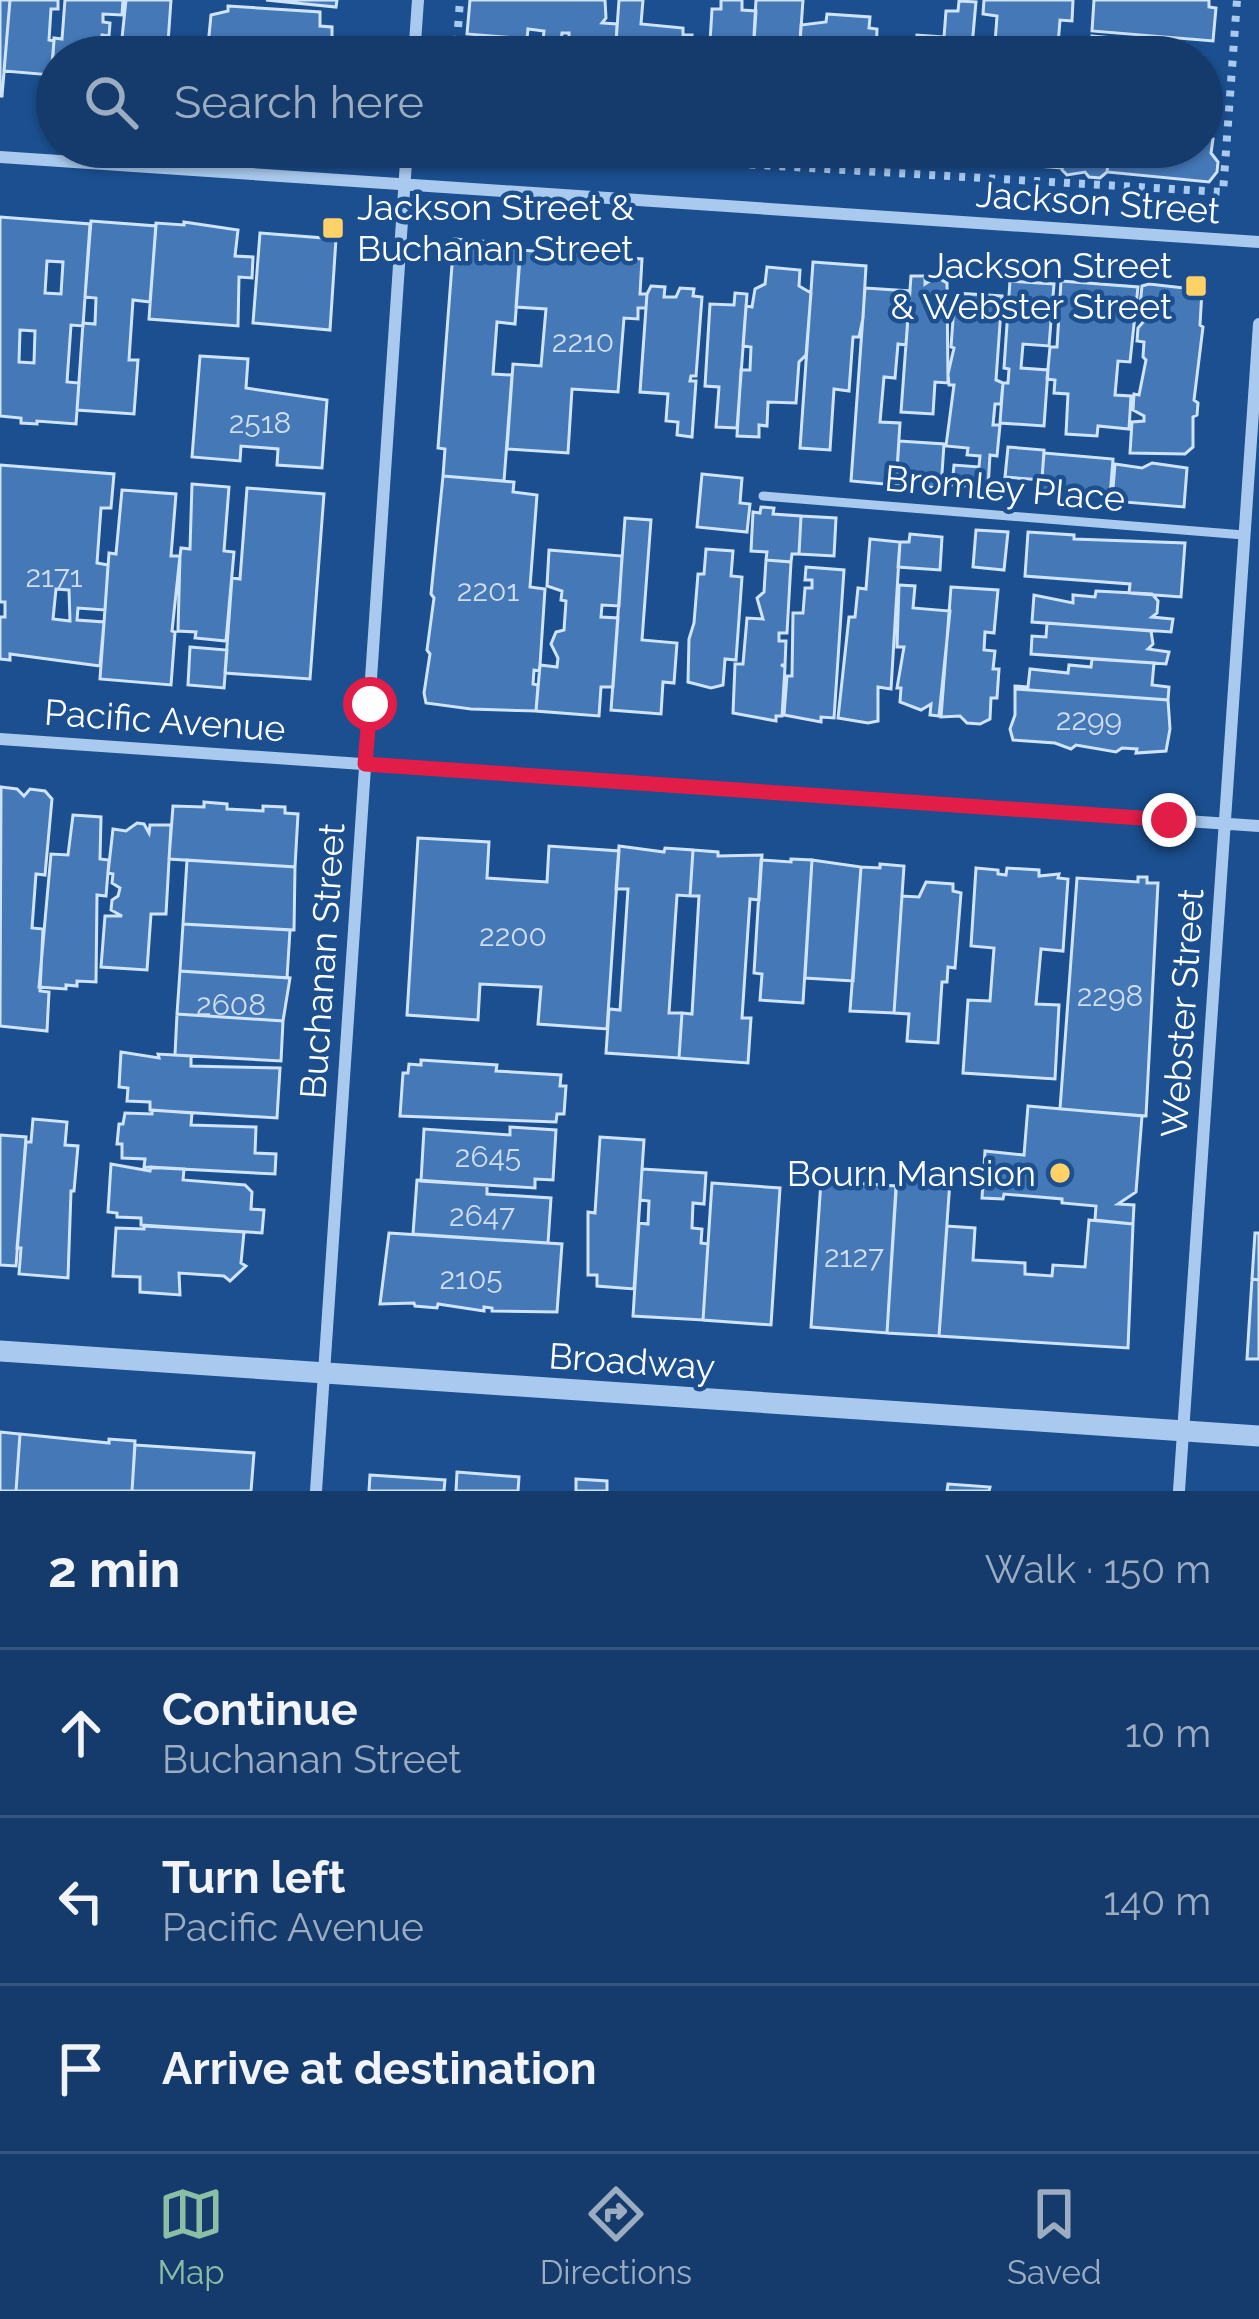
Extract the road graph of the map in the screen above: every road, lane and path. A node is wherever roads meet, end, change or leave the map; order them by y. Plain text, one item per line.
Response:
1 (418, 0) edge
2 (460, 0) edge
3 (1237, 0) edge
4 (415, 36) edge
5 (457, 36) edge
6 (0, 158) edge
7 (36, 160) edge
8 (150, 168) edge
9 (406, 168) edge
10 (819, 168) edge
11 (405, 185) junction
12 (1259, 242) edge
13 (1259, 324) edge
14 (763, 496) dead end
15 (1244, 535) junction
16 (0, 739) edge
17 (365, 764) junction
18 (1224, 822) junction
19 (1259, 826) edge
20 (0, 1351) edge
21 (325, 1373) junction
22 (1183, 1431) junction
23 (1259, 1436) edge
24 (316, 1491) edge
25 (1179, 1491) edge

1 - 4 street
2 - 5 path
3 - 10 path
6 - 7 street, Jackson Street
8 - 11 street, Jackson Street
9 - 11 street, Buchanan Street
11 - 12 street, Jackson Street
11 - 17 street, Buchanan Street
13 - 15 street, Webster Street
14 - 15 lane, Bromley Place
15 - 18 street, Webster Street
16 - 17 street, Pacific Avenue
17 - 18 street, Pacific Avenue
17 - 21 street, Buchanan Street
18 - 19 street, Pacific Avenue
18 - 22 street, Webster Street
20 - 21 street, Broadway
21 - 22 street, Broadway
21 - 24 street, Buchanan Street
22 - 23 street, Broadway
22 - 25 street, Webster Street

